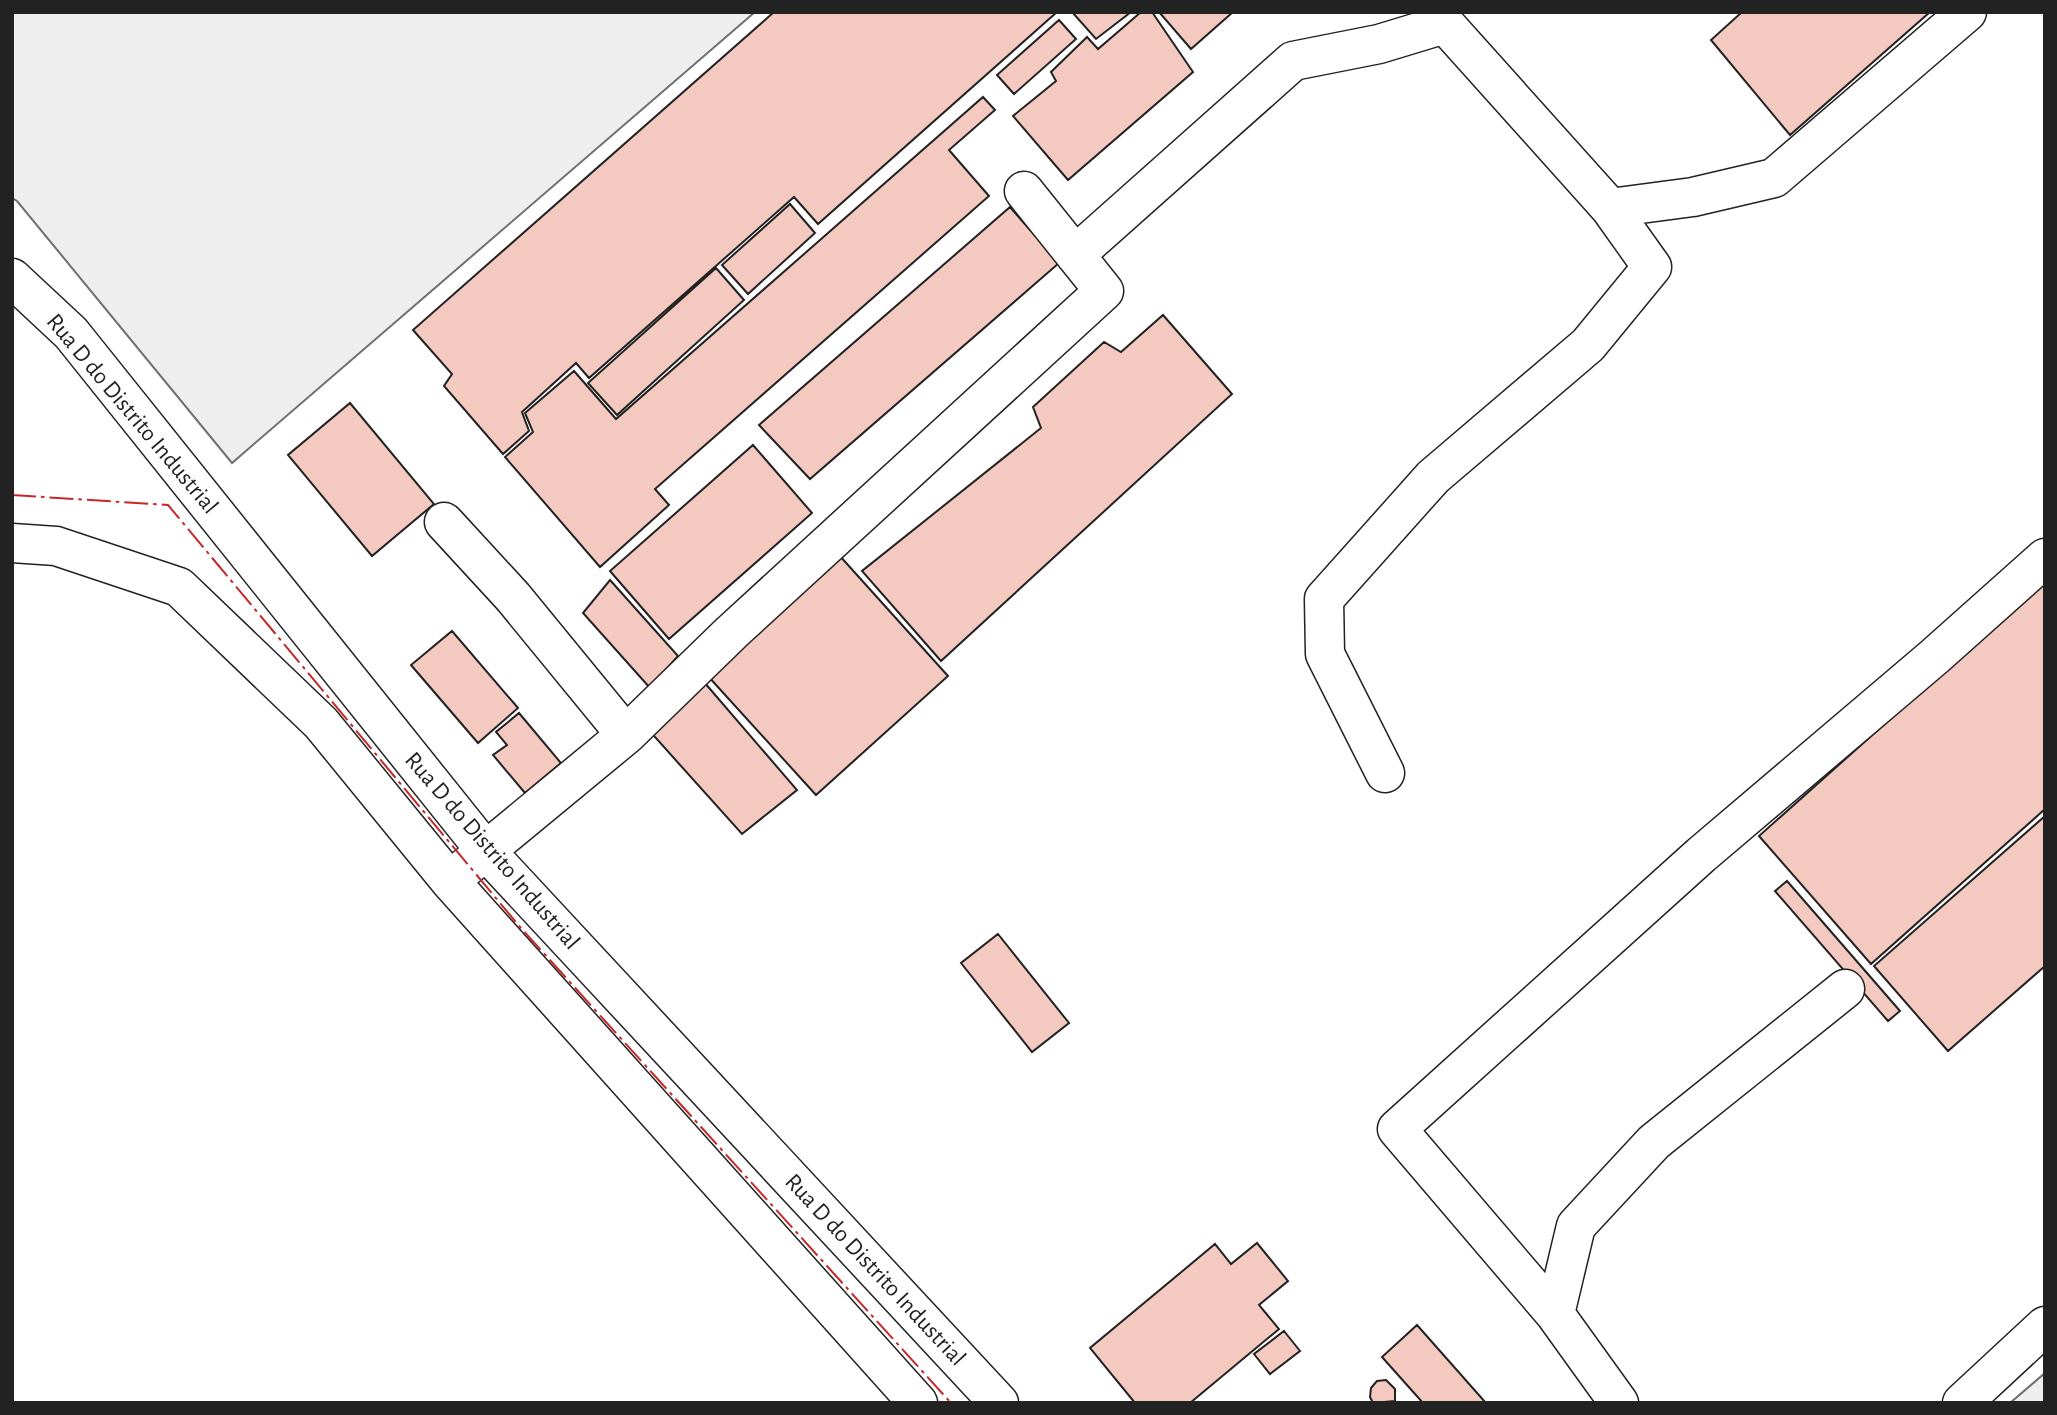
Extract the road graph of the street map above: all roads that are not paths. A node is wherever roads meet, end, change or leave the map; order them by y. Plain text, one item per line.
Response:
1 (1967, 12) edge
2 (1024, 191) dead end
3 (1610, 208) junction
4 (1075, 256) junction
5 (12, 278) edge
6 (444, 522) dead end
7 (12, 543) edge
8 (2045, 558) edge
9 (626, 735) junction
10 (1385, 774) dead end
11 (485, 850) junction
12 (450, 881) junction
13 (1844, 989) dead end
14 (1555, 1314) junction
15 (2045, 1326) edge
16 (918, 1403) edge
17 (999, 1403) edge
18 (1619, 1403) edge
19 (1962, 1403) edge

1 - 3 street
2 - 4 street
3 - 4 street
3 - 10 street
4 - 9 street
5 - 11 street, Rua D do Distrito Industrial
6 - 9 street
7 - 12 street, Rua D do Distrito Industrial
8 - 14 street
9 - 11 street
11 - 12 street
11 - 17 street, Rua D do Distrito Industrial
12 - 16 street, Rua D do Distrito Industrial
13 - 14 street
14 - 18 street
15 - 19 street

